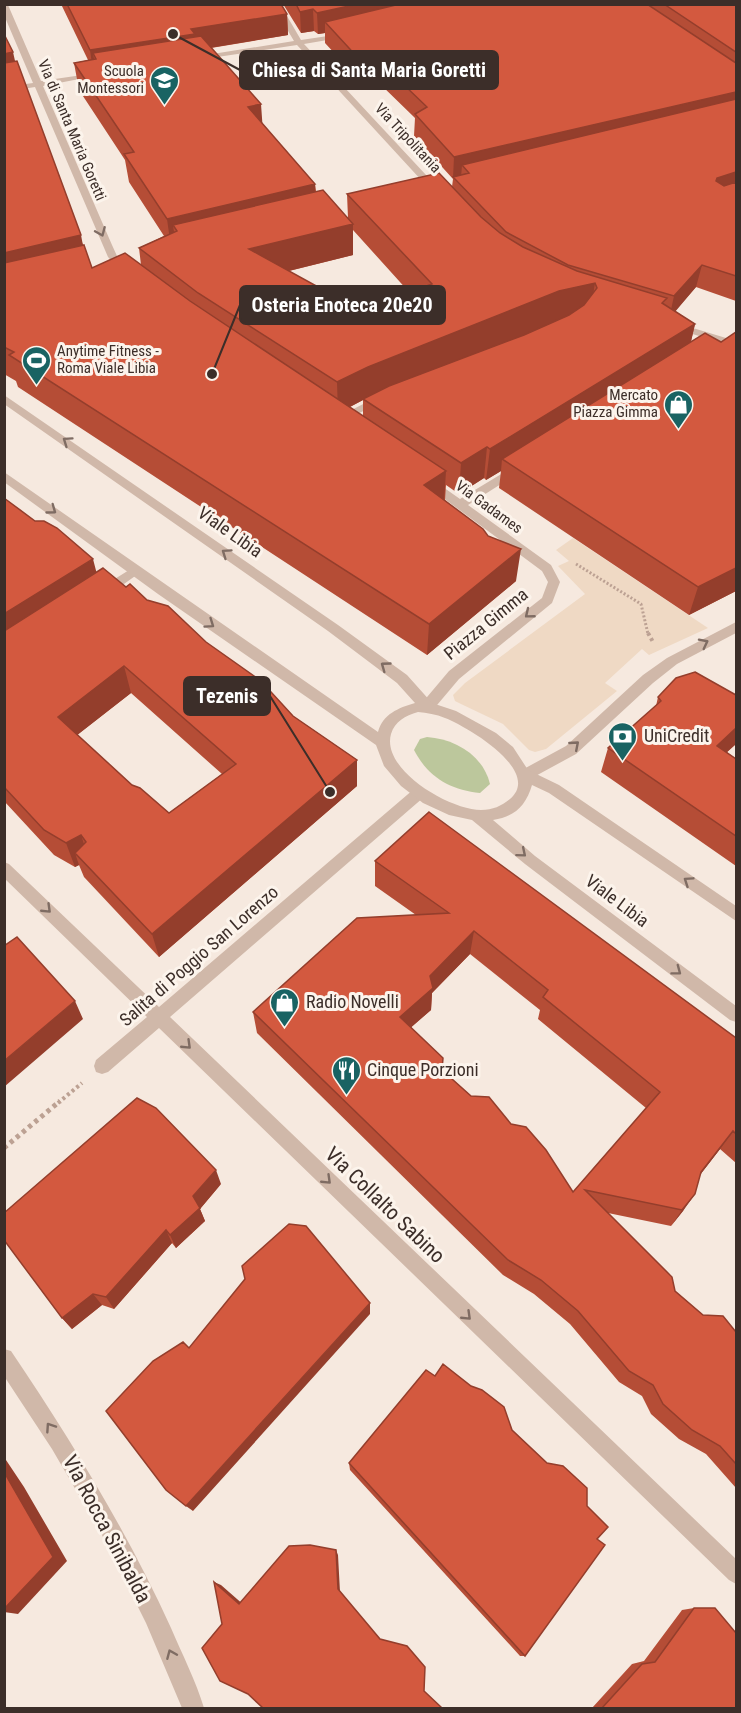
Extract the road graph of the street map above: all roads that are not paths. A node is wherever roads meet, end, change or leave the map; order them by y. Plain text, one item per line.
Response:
1 (4, 4) edge
2 (276, 4) edge
3 (359, 32) edge
4 (299, 43) junction
5 (187, 60) edge
6 (105, 74) edge
7 (38, 85) junction
8 (4, 90) edge
9 (449, 184) edge
10 (429, 189) junction
11 (445, 201) edge
12 (138, 283) edge
13 (668, 324) edge
14 (736, 344) edge
15 (4, 398) edge
16 (384, 413) edge
17 (350, 430) edge
18 (525, 464) edge
19 (4, 476) edge
20 (423, 479) edge
21 (461, 504) junction
22 (548, 568) joint
23 (134, 570) junction
24 (90, 601) edge
25 (736, 627) edge
26 (427, 707) junction
27 (380, 741) junction
28 (525, 775) junction
29 (419, 793) junction
30 (477, 816) junction
31 (4, 868) edge
32 (736, 914) edge
33 (736, 1015) edge
34 (158, 1017) junction
35 (102, 1066) road end
36 (4, 1358) edge
37 (736, 1573) edge
38 (193, 1708) edge

1 - 7 street, Via di Santa Maria Goretti
2 - 4 street, Via Tripolitania
3 - 4 street
4 - 5 street
4 - 10 street, Via Tripolitania
6 - 7 street
7 - 8 street
7 -> 12 street, Via di Santa Maria Goretti
9 - 10 street
10 - 11 street, Via Tripolitania
13 - 14 street
26 -> 15 street, Viale Libia
16 - 17 street
18 - 21 street
19 -> 23 street
20 - 21 street, Via Gadames
21 - 22 street, Via Gadames
22 -> 26 street, Piazza Gimma
23 - 24 street
23 -> 27 street
28 -> 25 street
26 - 27 street
26 - 28 street
27 - 29 street
28 - 30 street
32 -> 28 street
29 - 30 street
29 - 34 street, Salita di Poggio San Lorenzo
30 -> 33 street, Viale Libia
31 -> 34 street, Via Collalto Sabino
34 - 35 street, Salita di Poggio San Lorenzo
34 -> 37 street, Via Collalto Sabino
38 -> 36 street, Via Rocca Sinibalda

